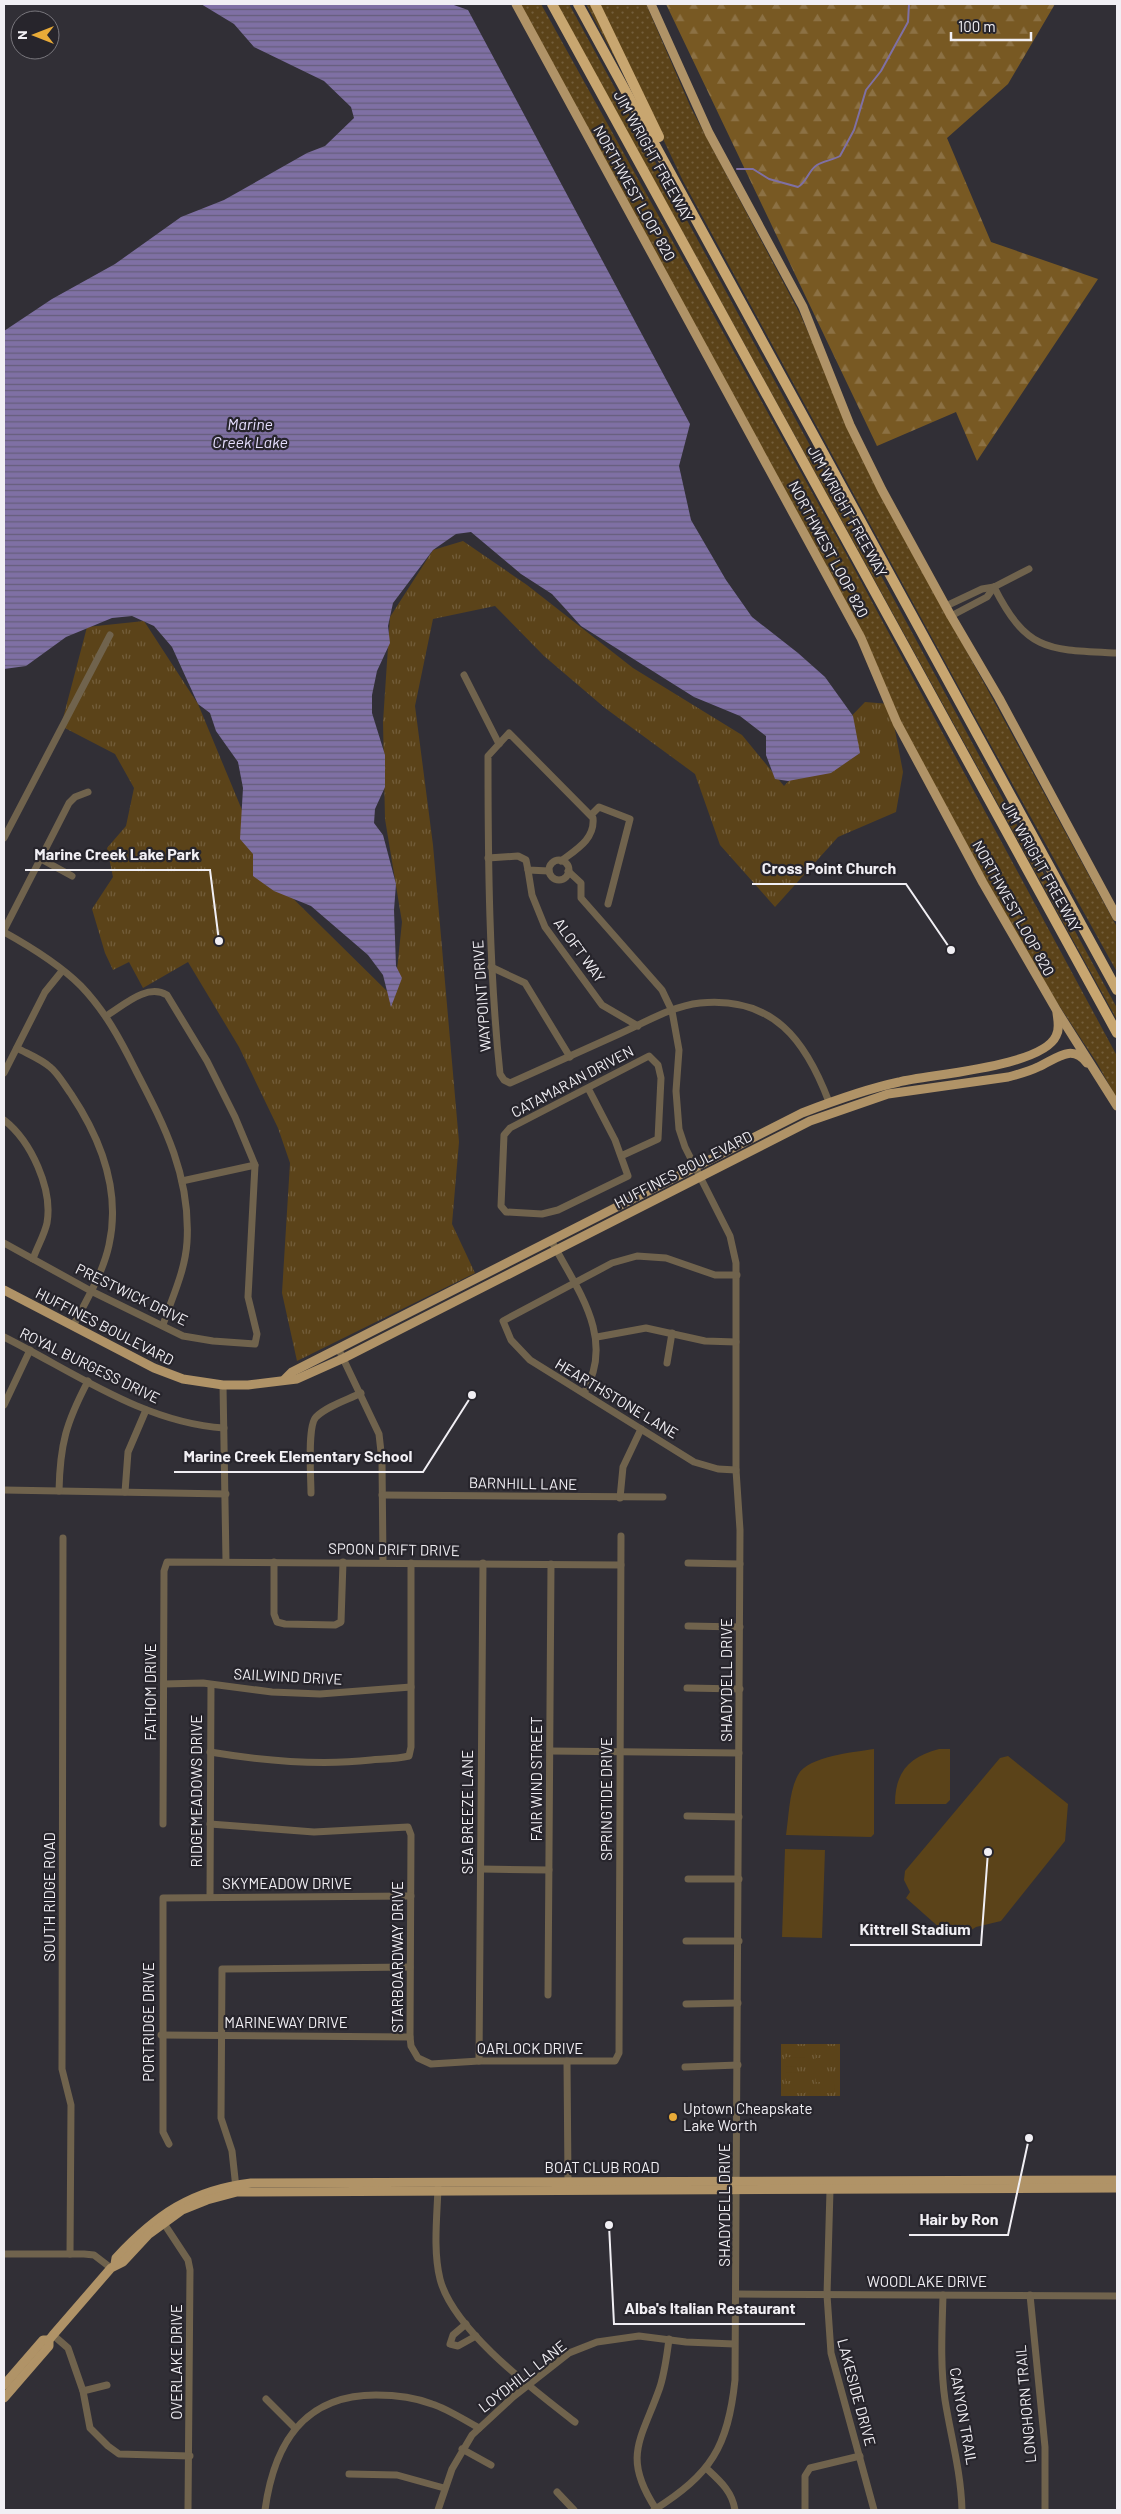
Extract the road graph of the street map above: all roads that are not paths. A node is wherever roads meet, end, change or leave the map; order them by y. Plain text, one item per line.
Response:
1 (516, 4) edge
2 (552, 4) edge
3 (578, 4) edge
4 (595, 4) edge
5 (651, 4) edge
6 (670, 169) junction
7 (1029, 569) dead end
8 (994, 588) junction
9 (946, 606) junction
10 (951, 616) junction
11 (110, 635) dead end
12 (1117, 653) edge
13 (464, 675) dead end
14 (499, 744) junction
15 (88, 792) dead end
16 (591, 815) junction
17 (4, 838) edge
18 (488, 858) junction
19 (41, 859) junction
20 (562, 861) junction
21 (528, 870) junction
22 (549, 871) junction
23 (568, 871) junction
24 (72, 876) dead end
25 (608, 904) dead end
26 (1117, 916) edge
27 (4, 931) edge
28 (491, 967) junction
29 (62, 970) junction
30 (1117, 990) edge
31 (1057, 1010) junction
32 (672, 1011) junction
33 (106, 1016) junction
34 (638, 1026) junction
35 (1117, 1033) edge
36 (17, 1048) junction
37 (570, 1057) junction
38 (978, 1069) junction
39 (4, 1073) edge
40 (980, 1082) junction
41 (1103, 1082) junction
42 (588, 1088) junction
43 (1117, 1106) edge
44 (831, 1107) junction
45 (4, 1120) edge
46 (621, 1156) junction
47 (256, 1165) junction
48 (698, 1171) junction
49 (182, 1181) junction
50 (542, 1214) joint
51 (4, 1243) edge
52 (554, 1246) junction
53 (33, 1259) junction
54 (737, 1275) junction
55 (573, 1284) junction
56 (4, 1290) edge
57 (91, 1290) junction
58 (439, 1298) junction
59 (443, 1308) junction
60 (162, 1325) junction
61 (73, 1326) junction
62 (672, 1333) junction
63 (4, 1337) edge
64 (597, 1337) junction
65 (736, 1342) junction
66 (30, 1350) junction
67 (341, 1354) junction
68 (667, 1363) dead end
69 (88, 1381) junction
70 (223, 1385) junction
71 (361, 1393) junction
72 (584, 1394) junction
73 (4, 1405) edge
74 (146, 1410) junction
75 (224, 1428) junction
76 (640, 1429) junction
77 (736, 1470) junction
78 (4, 1490) edge
79 (60, 1491) junction
80 (125, 1492) junction
81 (226, 1494) junction
82 (311, 1494) dead end
83 (382, 1495) junction
84 (663, 1496) dead end
85 (620, 1498) junction
86 (621, 1536) dead end
87 (63, 1538) dead end
88 (226, 1561) junction
89 (167, 1562) joint
90 (274, 1562) junction
91 (343, 1562) junction
92 (383, 1562) junction
93 (411, 1563) junction
94 (688, 1563) dead end
95 (483, 1564) junction
96 (551, 1564) junction
97 (740, 1564) junction
98 (621, 1565) junction
99 (688, 1626) dead end
100 (740, 1627) junction
101 (164, 1684) junction
102 (210, 1685) junction
103 (411, 1687) junction
104 (687, 1688) dead end
105 (740, 1689) junction
106 (550, 1751) junction
107 (210, 1752) junction
108 (620, 1752) junction
109 (740, 1753) junction
110 (687, 1816) dead end
111 (739, 1816) junction
112 (163, 1824) dead end
113 (210, 1824) junction
114 (481, 1869) junction
115 (549, 1870) junction
116 (688, 1879) dead end
117 (739, 1879) junction
118 (411, 1896) junction
119 (210, 1897) junction
120 (163, 1898) joint
121 (686, 1941) dead end
122 (739, 1941) junction
123 (410, 1967) junction
124 (548, 1995) dead end
125 (738, 2003) junction
126 (686, 2004) dead end
127 (161, 2034) junction
128 (222, 2036) junction
129 (410, 2037) junction
130 (479, 2061) junction
131 (567, 2061) junction
132 (615, 2061) joint
133 (445, 2064) joint
134 (738, 2066) junction
135 (685, 2067) dead end
136 (169, 2144) dead end
137 (1117, 2180) edge
138 (568, 2181) junction
139 (628, 2181) junction
140 (738, 2185) junction
141 (438, 2186) junction
142 (1117, 2188) edge
143 (236, 2189) junction
144 (540, 2190) junction
145 (830, 2190) junction
146 (163, 2222) junction
147 (4, 2254) edge
148 (70, 2254) junction
149 (113, 2266) junction
150 (736, 2294) junction
151 (943, 2295) junction
152 (1030, 2295) junction
153 (827, 2296) junction
154 (1117, 2296) edge
155 (466, 2324) junction
156 (476, 2336) junction
157 (51, 2337) junction
158 (669, 2339) junction
159 (734, 2344) junction
160 (529, 2384) junction
161 (4, 2385) edge
162 (107, 2385) dead end
163 (83, 2391) junction
164 (4, 2398) edge
165 (266, 2399) dead end
166 (575, 2422) dead end
167 (295, 2428) junction
168 (479, 2428) junction
169 (462, 2448) junction
170 (190, 2456) junction
171 (860, 2456) junction
172 (491, 2465) dead end
173 (706, 2468) junction
174 (349, 2474) dead end
175 (444, 2488) junction
176 (557, 2492) dead end
177 (655, 2509) edge
178 (188, 2510) edge
179 (265, 2510) edge
180 (438, 2510) edge
181 (574, 2510) edge
182 (735, 2510) edge
183 (805, 2510) edge
184 (874, 2510) edge
185 (962, 2510) edge
186 (1045, 2510) edge

1 - 31 main road, NORTHWEST LOOP 820
2 - 35 highway, JIM WRIGHT FREEWAY
3 - 6 highway, JIM WRIGHT FREEWAY
4 - 6 highway
5 - 9 main road
6 - 30 highway, JIM WRIGHT FREEWAY
7 - 8 street
8 - 9 street
8 - 10 street
8 - 12 street
9 - 10 main road
10 - 26 main road
11 - 17 street
13 - 14 street
14 - 16 street, WAYPOINT DRIVE
14 - 18 street, WAYPOINT DRIVE
15 - 19 street
16 - 20 street
16 - 25 street
18 - 21 street
18 - 28 street, WAYPOINT DRIVE
19 - 24 street
19 - 27 street
20 - 22 street
20 - 23 street
21 - 22 street
21 - 34 street, ALOFT WAY
22 - 23 street
23 - 32 street, SHADYDELL DRIVE
27 - 29 street
28 - 37 street
28 - 37 street, WAYPOINT DRIVE
29 - 33 street
29 - 36 street
31 - 38 main road, HUFFINES BOULEVARD
31 - 41 main road, NORTHWEST LOOP 820
32 - 34 street, WAYPOINT DRIVE
32 - 44 street, WAYPOINT DRIVE
32 - 48 street, SHADYDELL DRIVE
33 - 47 street
33 - 49 street
34 - 37 street, WAYPOINT DRIVE
36 - 39 street
36 - 57 street
38 - 40 main road
38 - 44 main road, HUFFINES BOULEVARD
40 - 41 main road, HUFFINES BOULEVARD
40 - 44 main road, HUFFINES BOULEVARD
41 - 43 main road, NORTHWEST LOOP 820
42 - 46 street
42 - 46 street, CATAMARAN DRIVEN
42 - 50 street, CATAMARAN DRIVEN
44 - 48 main road, HUFFINES BOULEVARD
45 - 53 street
46 - 50 street, HUFFINES BOULEVARD
47 - 49 street
47 - 60 street, PRESTWICK DRIVE
48 - 52 main road, HUFFINES BOULEVARD
48 - 54 street, SHADYDELL DRIVE
49 - 60 street
51 - 53 street, PRESTWICK DRIVE
52 - 55 street
52 - 58 main road, HUFFINES BOULEVARD
52 - 59 main road, HUFFINES BOULEVARD
53 - 57 street, PRESTWICK DRIVE
54 - 55 street
54 - 65 street, SHADYDELL DRIVE
55 - 64 street
55 - 72 street, HEARTHSTONE LANE
56 - 61 main road, HUFFINES BOULEVARD
57 - 60 street, PRESTWICK DRIVE
57 - 61 street
58 - 59 street
58 - 67 main road, HUFFINES BOULEVARD
59 - 67 main road, HUFFINES BOULEVARD
61 - 70 main road, HUFFINES BOULEVARD
62 - 64 street
62 - 65 street
62 - 68 street
63 - 66 street, ROYAL BURGESS DRIVE
64 - 72 street
65 - 77 street, SHADYDELL DRIVE
66 - 69 street, ROYAL BURGESS DRIVE
66 - 73 street
67 - 70 main road, HUFFINES BOULEVARD
67 - 71 street
69 - 74 street, ROYAL BURGESS DRIVE
69 - 79 street
70 - 75 street
71 - 82 street
71 - 83 street
72 - 76 street, HEARTHSTONE LANE
74 - 75 street, ROYAL BURGESS DRIVE
74 - 80 street
75 - 81 street
76 - 77 street, HEARTHSTONE LANE
76 - 85 street
77 - 97 street, SHADYDELL DRIVE
78 - 79 street
79 - 80 street
80 - 81 street
81 - 88 street
83 - 85 street, BARNHILL LANE
83 - 92 street
84 - 85 street, BARNHILL LANE
86 - 98 street, SPRINGTIDE DRIVE
87 - 148 street, SOUTH RIDGE ROAD
88 - 89 street, SPOON DRIFT DRIVE
88 - 90 street, SPOON DRIFT DRIVE
89 - 101 street, FATHOM DRIVE
90 - 91 street, SPOON DRIFT DRIVE
90 - 91 street
91 - 92 street, SPOON DRIFT DRIVE
92 - 93 street, SPOON DRIFT DRIVE
93 - 95 street, SPOON DRIFT DRIVE
93 - 103 street
94 - 97 street
95 - 96 street, SPOON DRIFT DRIVE
95 - 114 street, SEA BREEZE LANE
96 - 98 street, SPOON DRIFT DRIVE
96 - 106 street, FAIR WIND STREET
97 - 100 street, SHADYDELL DRIVE
98 - 108 street, SPRINGTIDE DRIVE
99 - 100 street
100 - 105 street, SHADYDELL DRIVE
101 - 102 street, SAILWIND DRIVE
101 - 112 street, FATHOM DRIVE
102 - 103 street, SAILWIND DRIVE
102 - 107 street, RIDGEMEADOWS DRIVE
103 - 107 street
104 - 105 street
105 - 109 street, SHADYDELL DRIVE
106 - 108 street
106 - 115 street, FAIR WIND STREET
107 - 113 street, RIDGEMEADOWS DRIVE
108 - 109 street
108 - 132 street, SPRINGTIDE DRIVE
109 - 111 street, SHADYDELL DRIVE
110 - 111 street
111 - 117 street, SHADYDELL DRIVE
113 - 118 street, STARBOARDWAY DRIVE
113 - 119 street, RIDGEMEADOWS DRIVE
114 - 115 street
114 - 130 street, SEA BREEZE LANE
115 - 124 street, FAIR WIND STREET
116 - 117 street
117 - 122 street, SHADYDELL DRIVE
118 - 119 street, SKYMEADOW DRIVE
118 - 123 street, STARBOARDWAY DRIVE
119 - 120 street, SKYMEADOW DRIVE
120 - 127 street, PORTRIDGE DRIVE
121 - 122 street
122 - 125 street, SHADYDELL DRIVE
123 - 128 street
123 - 129 street, STARBOARDWAY DRIVE
125 - 126 street
125 - 134 street, SHADYDELL DRIVE
127 - 128 street, MARINEWAY DRIVE
127 - 136 street, PORTRIDGE DRIVE
128 - 129 street, MARINEWAY DRIVE
128 - 143 street
129 - 133 street, STARBOARDWAY DRIVE
130 - 131 street, OARLOCK DRIVE
130 - 133 street, OARLOCK DRIVE
131 - 132 street, OARLOCK DRIVE
131 - 138 street
134 - 135 street
134 - 140 street, SHADYDELL DRIVE
137 - 140 main road, BOAT CLUB ROAD
138 - 139 main road, BOAT CLUB ROAD
138 - 141 main road, BOAT CLUB ROAD
139 - 140 main road, BOAT CLUB ROAD
139 - 144 main road
140 - 144 main road, BOAT CLUB ROAD
140 - 145 main road, BOAT CLUB ROAD
140 - 150 street, SHADYDELL DRIVE
141 - 143 main road, BOAT CLUB ROAD
141 - 144 main road, BOAT CLUB ROAD
141 - 155 street
142 - 145 main road, BOAT CLUB ROAD
143 - 146 main road, BOAT CLUB ROAD
143 - 149 main road, BOAT CLUB ROAD
145 - 153 street, LAKESIDE DRIVE
146 - 149 main road, BOAT CLUB ROAD
146 - 170 street, OVERLAKE DRIVE
147 - 148 street
148 - 149 street
149 - 157 main road, BOAT CLUB ROAD
150 - 153 street, WOODLAKE DRIVE
150 - 159 street, SHADYDELL DRIVE
151 - 152 street, WOODLAKE DRIVE
151 - 153 street, WOODLAKE DRIVE
151 - 185 street, CANYON TRAIL
152 - 154 street, WOODLAKE DRIVE
152 - 186 street, LONGHORN TRAIL
153 - 171 street, LAKESIDE DRIVE
155 - 156 street
155 - 156 street
156 - 160 street
157 - 161 main road, BOAT CLUB ROAD
157 - 163 street
157 - 164 main road, BOAT CLUB ROAD
158 - 159 street, LOYDHILL LANE
158 - 160 street, LOYDHILL LANE
158 - 177 street
159 - 173 street, SHADYDELL DRIVE
160 - 166 street
160 - 168 street, LOYDHILL LANE
162 - 163 street
163 - 170 street
165 - 167 street
167 - 168 street
167 - 179 street
168 - 169 street, LOYDHILL LANE
169 - 172 street
169 - 175 street, LOYDHILL LANE
170 - 178 street, OVERLAKE DRIVE
171 - 183 street
171 - 184 street, LAKESIDE DRIVE
173 - 177 street, SHADYDELL DRIVE
173 - 182 street
174 - 175 street
175 - 180 street, LOYDHILL LANE
176 - 181 street

